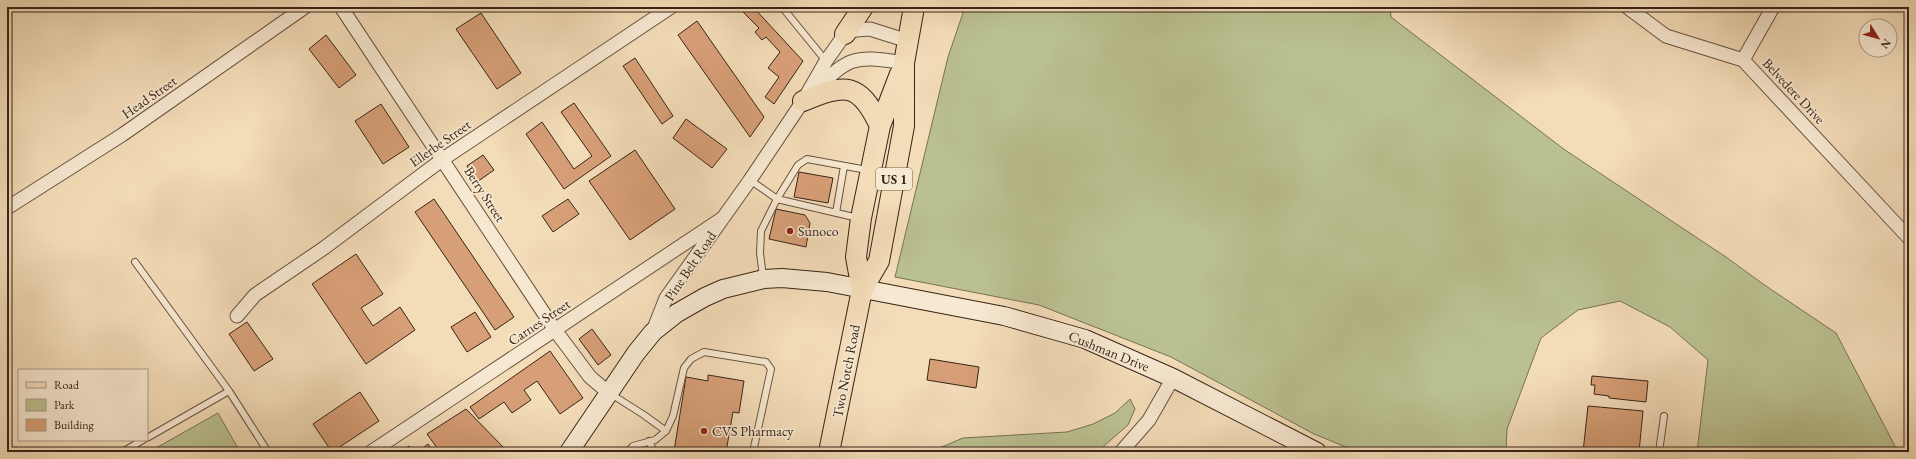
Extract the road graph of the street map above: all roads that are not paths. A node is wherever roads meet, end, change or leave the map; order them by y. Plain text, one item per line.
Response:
1 (305, 7) edge
2 (341, 7) edge
3 (671, 7) edge
4 (782, 7) edge
5 (914, 7) edge
6 (1626, 7) edge
7 (1773, 7) edge
8 (858, 10) edge
9 (845, 34) junction
10 (908, 41) junction
11 (1743, 60) junction
12 (826, 61) junction
13 (904, 63) junction
14 (803, 101) junction
15 (880, 126) junction
16 (443, 159) junction
17 (844, 166) junction
18 (870, 171) junction
19 (750, 180) junction
20 (777, 199) junction
21 (7, 208) edge
22 (836, 213) junction
23 (724, 218) junction
24 (861, 218) junction
25 (1909, 238) edge
26 (135, 262) dead end
27 (764, 279) junction
28 (862, 290) junction
29 (237, 316) dead end
30 (555, 330) junction
31 (653, 332) junction
32 (1173, 378) junction
33 (229, 391) junction
34 (609, 393) junction
35 (1664, 416) dead end
36 (666, 431) junction
37 (148, 437) edge
38 (141, 441) edge
39 (650, 442) junction
40 (122, 452) edge
41 (268, 452) edge
42 (371, 452) edge
43 (569, 452) edge
44 (627, 452) edge
45 (654, 452) edge
46 (753, 452) edge
47 (829, 452) edge
48 (1121, 452) edge
49 (1317, 452) edge
50 (1659, 452) edge

1 - 21 street, Head Street
2 - 16 street, Berry Street
3 - 16 street, Ellerbe Street
4 - 12 lane
5 - 10 main road, Two Notch Road / US 1
6 - 11 street, Belvedere Drive
7 - 11 street
8 - 9 main road
9 - 10 street
9 - 12 street, Pine Belt Road
10 - 13 main road, Two Notch Road / US 1
11 - 25 street, Belvedere Drive
12 - 14 street, Pine Belt Road
13 - 14 street, Pine Belt Road
13 - 15 main road, Two Notch Road / US 1
13 - 28 main road, Two Notch Road / US 1
14 - 15 main road
14 - 19 street, Pine Belt Road
15 - 18 main road, Two Notch Road / US 1
16 - 29 street, Ellerbe Street
16 - 30 street, Berry Street
17 - 18 lane
17 - 20 lane
17 - 22 lane
18 - 24 main road, Two Notch Road / US 1
19 - 20 lane
19 - 23 street, Pine Belt Road
20 - 22 lane
20 - 27 lane
22 - 24 lane
23 - 30 street, Carnes Street
23 - 31 street, Pine Belt Road
24 - 28 main road, Two Notch Road / US 1
26 - 33 lane
27 - 28 street, Cushman Drive
27 - 31 street, Cushman Drive
28 - 32 street, Cushman Drive
28 - 47 main road, Two Notch Road / US 1
30 - 34 street, Berry Street
30 - 42 street, Carnes Street
31 - 34 street, Pine Belt Road
32 - 48 street
32 - 49 street, Cushman Drive
33 - 37 lane
33 - 41 lane
34 - 36 lane
34 - 43 street, Pine Belt Road
35 - 50 lane
36 - 39 lane
36 - 46 lane
38 - 40 lane
39 - 44 lane
39 - 45 lane

